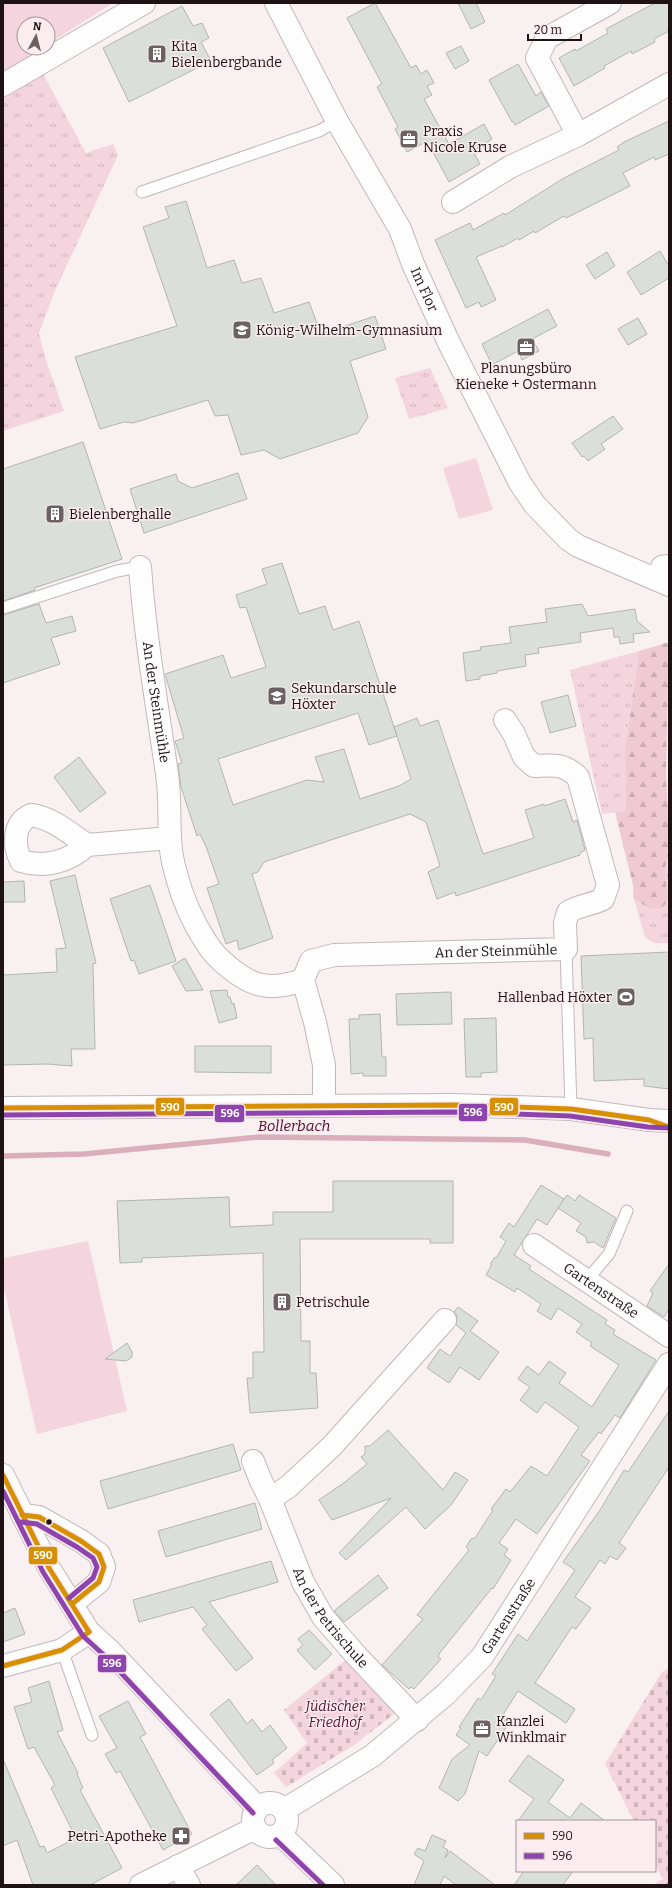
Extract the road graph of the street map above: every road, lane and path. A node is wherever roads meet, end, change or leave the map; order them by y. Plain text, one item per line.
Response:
1 (144, 3) edge
2 (276, 3) edge
3 (610, 3) edge
4 (669, 84) edge
5 (3, 85) edge
6 (337, 121) junction
7 (578, 135) junction
8 (142, 192) dead end
9 (453, 202) dead end
10 (140, 567) joint
11 (667, 572) edge
12 (3, 608) edge
13 (505, 720) dead end
14 (170, 838) junction
15 (87, 845) dead end
16 (566, 949) junction
17 (303, 980) junction
18 (324, 1105) junction
19 (3, 1108) edge
20 (571, 1108) junction
21 (659, 1120) edge
22 (669, 1127) edge
23 (627, 1211) dead end
24 (534, 1245) dead end
25 (586, 1281) junction
26 (445, 1320) dead end
27 (669, 1336) edge
28 (669, 1364) edge
29 (253, 1460) dead end
30 (3, 1475) edge
31 (270, 1499) junction
32 (22, 1515) junction
33 (73, 1603) junction
34 (89, 1632) junction
35 (62, 1650) junction
36 (3, 1666) edge
37 (417, 1720) junction
38 (92, 1735) dead end
39 (284, 1810) junction
40 (256, 1818) junction
41 (281, 1835) junction
42 (178, 1866) junction
43 (141, 1885) edge
44 (189, 1885) edge
45 (333, 1885) edge

1 - 5 street
2 - 6 street, Im Flor
3 - 7 street
4 - 7 street
6 - 8 lane
6 - 11 street, Im Flor
7 - 9 street
10 - 12 lane
10 - 14 street, An der Steinmühle
13 - 16 street, An der Steinmühle
14 - 15 street
14 - 17 street, An der Steinmühle
16 - 17 street, An der Steinmühle
16 - 20 lane
17 - 18 street
18 - 19 street
18 - 20 street
20 - 21 street
21 - 22 street
23 - 25 lane
24 - 25 street, Gartenstraße
25 - 27 street, Gartenstraße
26 - 31 street
28 - 37 street, Gartenstraße
29 - 31 street, An der Petrischule
30 - 32 street
31 - 37 street, An der Petrischule
32 - 33 street
32 - 33 street
33 - 34 street
34 - 35 street
34 - 40 street
35 - 36 street
35 - 38 lane
37 - 39 street, Gartenstraße
39 - 40 street
39 - 41 street
40 - 41 street
40 - 42 street
41 - 45 street
42 - 43 street
42 - 44 street

